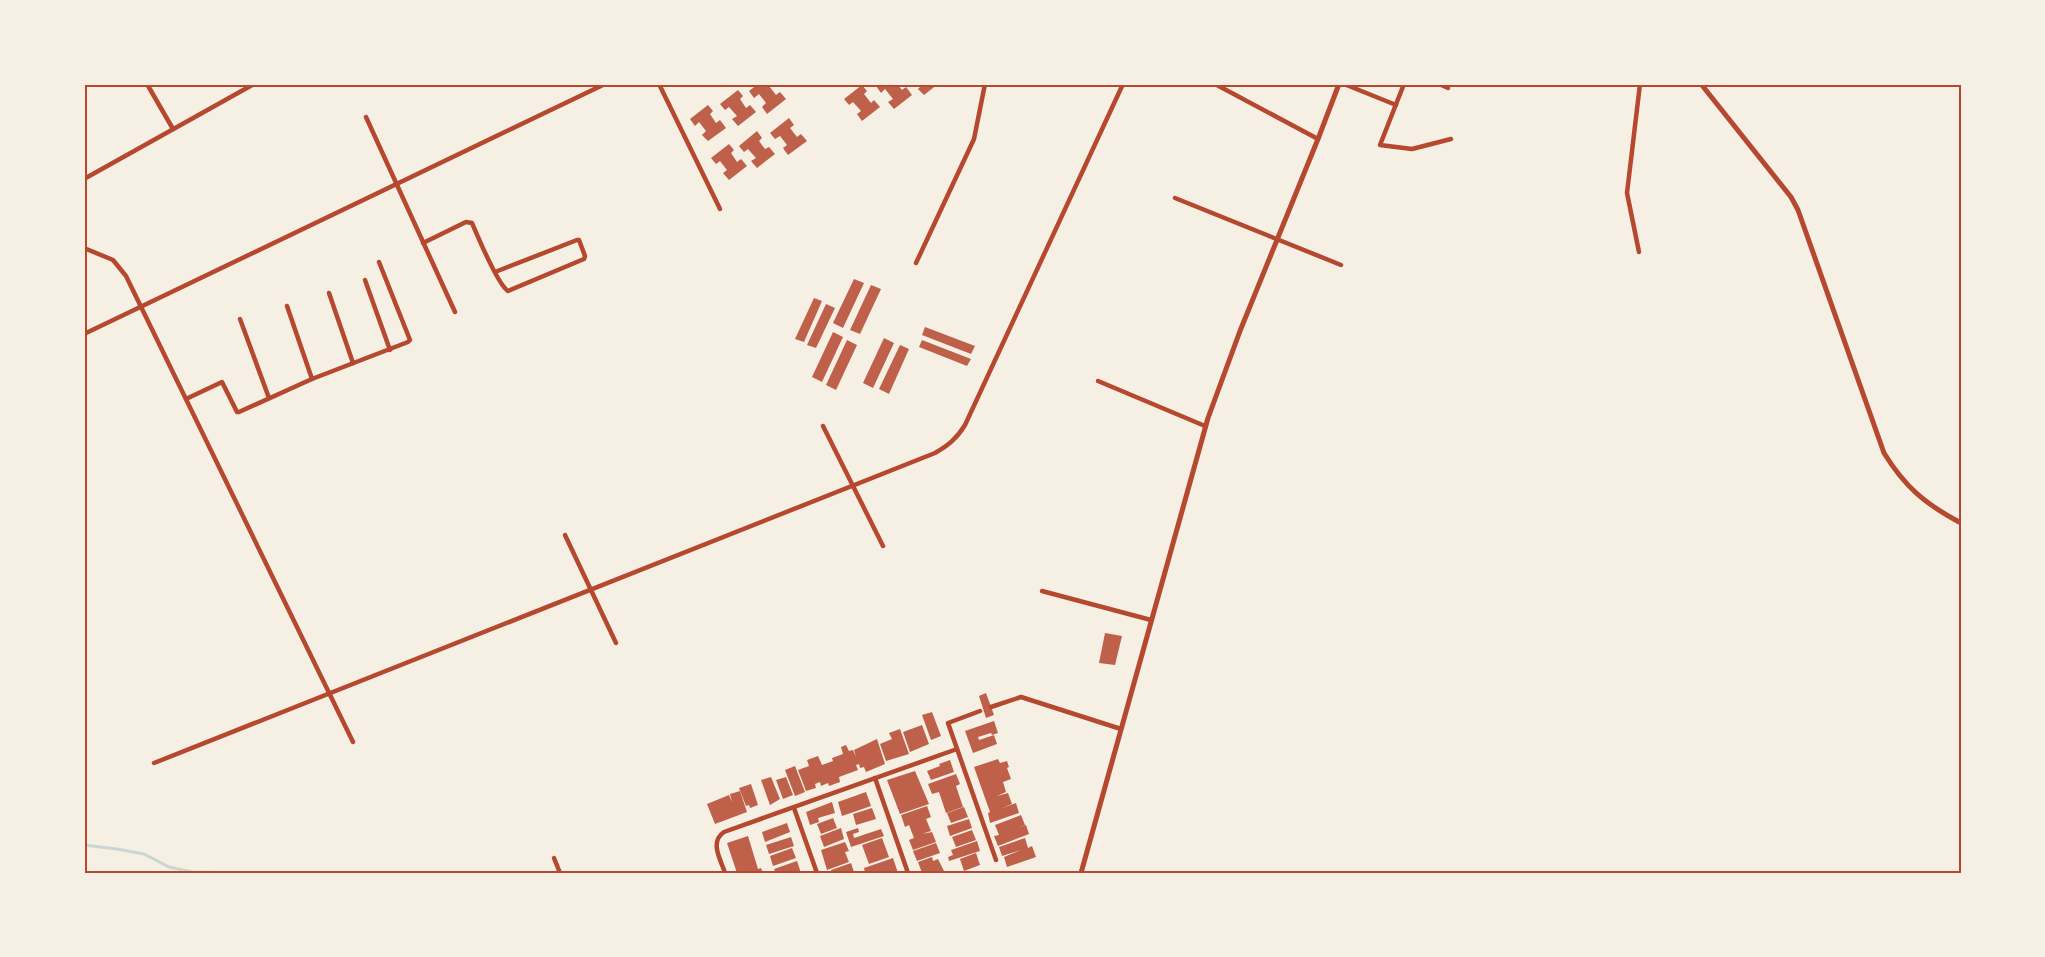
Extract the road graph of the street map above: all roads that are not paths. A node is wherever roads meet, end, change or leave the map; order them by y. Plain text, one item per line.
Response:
1 (147, 84) edge
2 (254, 84) edge
3 (605, 84) edge
4 (659, 84) edge
5 (985, 84) edge
6 (1123, 84) edge
7 (1215, 84) edge
8 (1339, 84) edge
9 (1344, 84) edge
10 (1404, 84) edge
11 (1439, 84) edge
12 (1640, 84) edge
13 (1701, 84) edge
14 (1448, 88) dead end
15 (1396, 105) junction
16 (366, 117) dead end
17 (173, 129) junction
18 (1318, 139) junction
19 (1451, 139) dead end
20 (84, 179) edge
21 (396, 184) junction
22 (1175, 198) dead end
23 (720, 209) dead end
24 (1278, 239) junction
25 (423, 243) junction
26 (84, 248) edge
27 (1639, 252) dead end
28 (379, 262) dead end
29 (916, 263) dead end
30 (1341, 265) dead end
31 (495, 272) junction
32 (365, 280) dead end
33 (329, 293) dead end
34 (141, 306) junction
35 (287, 306) dead end
36 (455, 312) dead end
37 (240, 319) dead end
38 (84, 334) edge
39 (390, 350) junction
40 (353, 363) junction
41 (312, 379) junction
42 (1098, 381) dead end
43 (269, 398) junction
44 (186, 399) junction
45 (823, 426) dead end
46 (1205, 426) junction
47 (853, 485) junction
48 (1961, 523) edge
49 (565, 535) dead end
50 (883, 546) dead end
51 (591, 589) junction
52 (1042, 591) dead end
53 (1151, 620) junction
54 (616, 643) dead end
55 (329, 693) junction
56 (991, 707) dead end
57 (980, 711) dead end
58 (1121, 729) junction
59 (353, 742) dead end
60 (957, 749) junction
61 (154, 763) dead end
62 (875, 778) junction
63 (794, 808) junction
64 (554, 858) dead end
65 (996, 860) dead end
66 (560, 873) edge
67 (725, 873) edge
68 (817, 873) edge
69 (908, 873) edge
70 (1081, 873) edge

1 - 17 street
2 - 17 street
3 - 21 street
4 - 23 street
5 - 29 street
6 - 47 street
7 - 18 street
8 - 18 street
9 - 15 street
10 - 15 street
11 - 14 street
12 - 27 street
13 - 48 street
15 - 19 street
16 - 21 street
17 - 20 street
18 - 24 street
21 - 25 street
21 - 34 street
22 - 24 street
24 - 30 street
24 - 46 street
25 - 31 street
25 - 36 street
26 - 34 street
28 - 39 street
31 - 31 street
32 - 39 street
33 - 40 street
34 - 38 street
34 - 44 street
35 - 41 street
37 - 43 street
39 - 40 street
40 - 41 street
41 - 43 street
42 - 46 street
43 - 44 street
44 - 55 street
45 - 47 street
46 - 53 street
47 - 50 street
47 - 51 street
49 - 51 street
51 - 54 street
51 - 55 street
52 - 53 street
53 - 58 street
55 - 59 street
55 - 61 street
56 - 58 street
57 - 60 street
58 - 70 street
60 - 62 street
60 - 65 street
62 - 63 street
62 - 69 street
63 - 67 street
63 - 68 street
64 - 66 street

